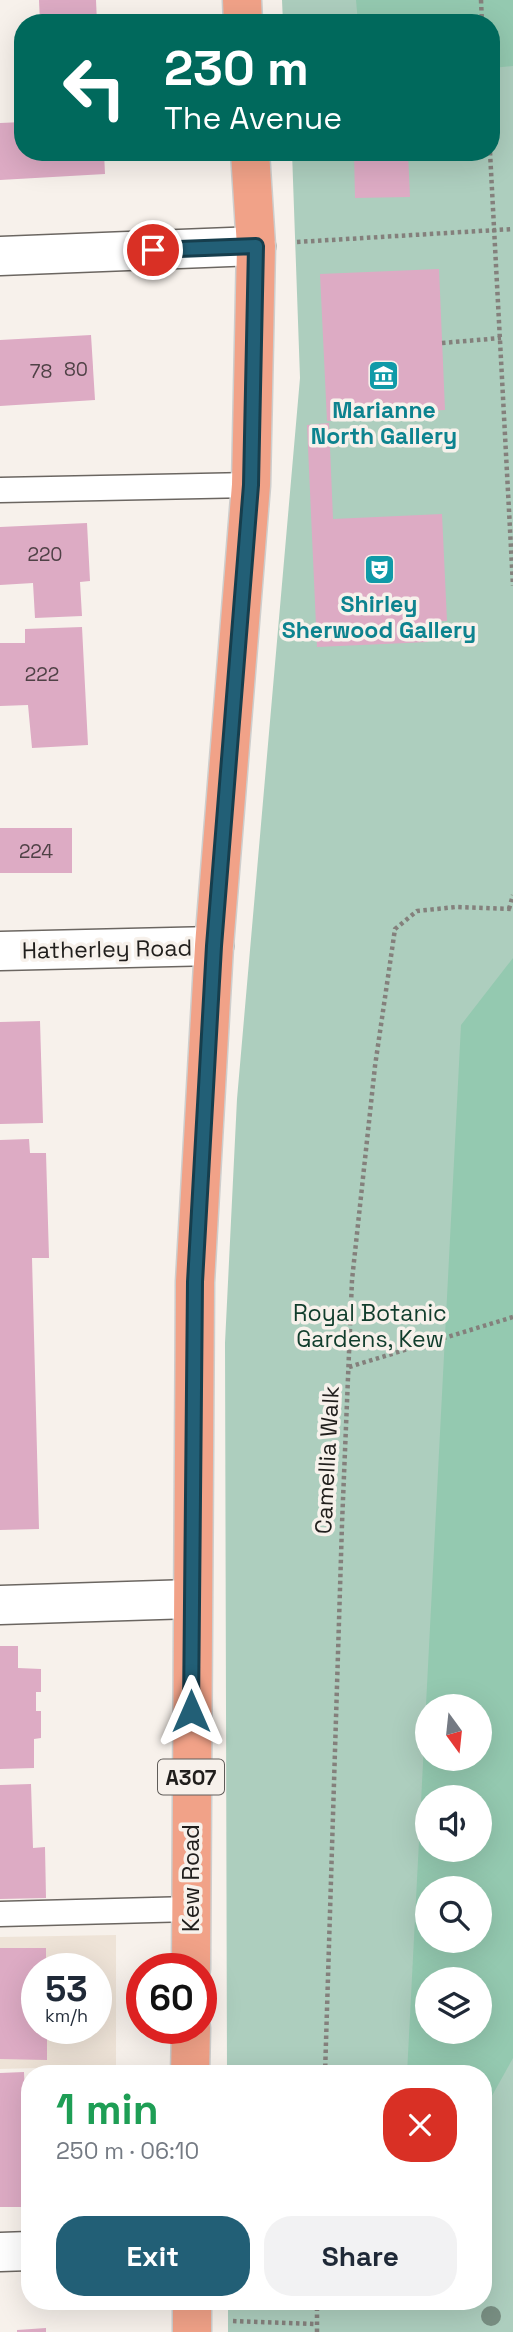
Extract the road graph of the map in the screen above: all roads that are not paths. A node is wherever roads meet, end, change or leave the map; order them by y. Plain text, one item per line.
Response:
1 (251, 161) edge
2 (256, 246) junction
3 (0, 256) edge
4 (251, 485) junction
5 (0, 491) edge
6 (214, 946) junction
7 (0, 951) edge
8 (191, 1600) junction
9 (0, 1605) edge
10 (191, 1909) junction
11 (0, 1914) edge
12 (191, 1953) edge
13 (191, 2044) edge
14 (190, 2065) edge
15 (21, 2251) edge
16 (0, 2252) edge

1 - 2 main road, Kew Road / A307
2 - 3 street
2 - 4 main road, Kew Road / A307
4 - 5 lane
4 - 6 main road, Kew Road / A307
6 - 7 street, Hatherley Road
6 - 8 main road, Kew Road / A307
8 - 9 street
8 - 10 main road, Kew Road / A307
10 - 11 lane
10 - 12 main road, Kew Road / A307
13 - 14 main road
15 - 16 street

